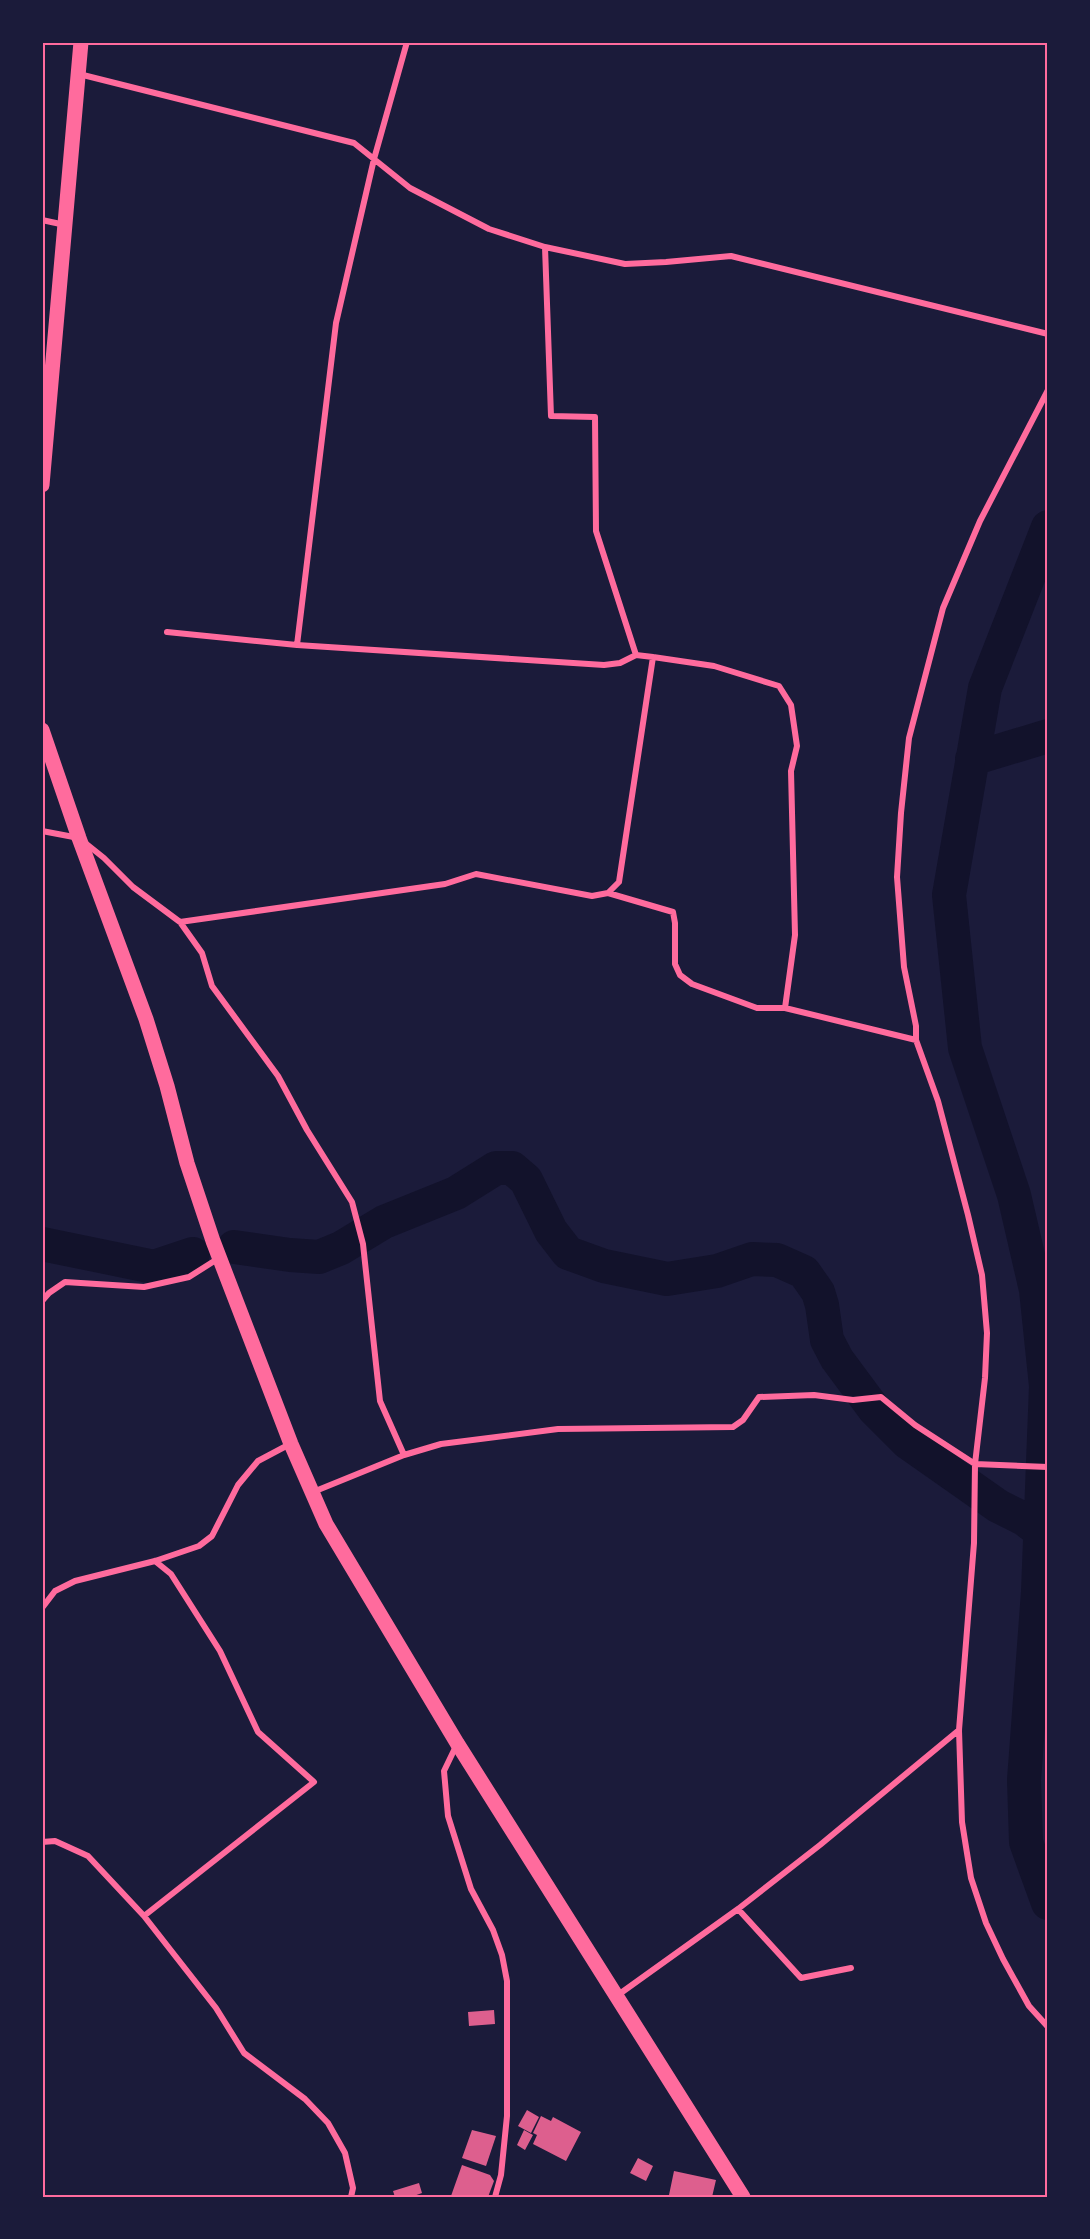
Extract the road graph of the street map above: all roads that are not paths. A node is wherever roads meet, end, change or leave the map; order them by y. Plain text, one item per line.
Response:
1 (81, 42) edge
2 (407, 42) edge
3 (79, 74) junction
4 (374, 159) junction
5 (42, 220) edge
6 (66, 225) junction
7 (545, 247) junction
8 (1048, 334) edge
9 (1048, 390) edge
10 (42, 485) edge
11 (167, 632) dead end
12 (297, 645) junction
13 (636, 655) junction
14 (653, 657) junction
15 (42, 730) edge
16 (42, 831) edge
17 (79, 838) junction
18 (608, 893) junction
19 (180, 922) junction
20 (785, 1008) junction
21 (916, 1040) junction
22 (219, 1258) junction
23 (42, 1301) edge
24 (291, 1444) junction
25 (404, 1455) junction
26 (975, 1464) junction
27 (1048, 1467) edge
28 (313, 1492) junction
29 (154, 1561) junction
30 (42, 1608) edge
31 (959, 1730) junction
32 (457, 1743) junction
33 (42, 1842) edge
34 (738, 1909) junction
35 (144, 1916) junction
36 (851, 1968) dead end
37 (618, 1995) junction
38 (1048, 2027) edge
39 (351, 2197) edge
40 (495, 2197) edge
41 (743, 2197) edge

1 - 3 main road
2 - 4 street
3 - 4 street
3 - 6 main road
4 - 7 street
4 - 12 street
5 - 6 street
6 - 10 main road
7 - 8 street
7 - 13 street
9 - 21 street
11 - 12 street
12 - 13 street
13 - 14 street
14 - 18 street
14 - 20 street
15 - 17 main road
16 - 17 street
17 - 19 street
17 - 22 main road
18 - 19 street
18 - 20 street
19 - 25 street
20 - 21 street
21 - 26 street
22 - 23 street
22 - 24 main road
24 - 28 main road
24 - 29 street
25 - 26 street
25 - 28 street
26 - 27 street
26 - 31 street
28 - 32 main road
29 - 30 street
29 - 35 street
31 - 34 street
31 - 38 street
32 - 37 main road
32 - 40 street
33 - 35 street
34 - 36 street
34 - 37 street
35 - 39 street
37 - 41 main road

